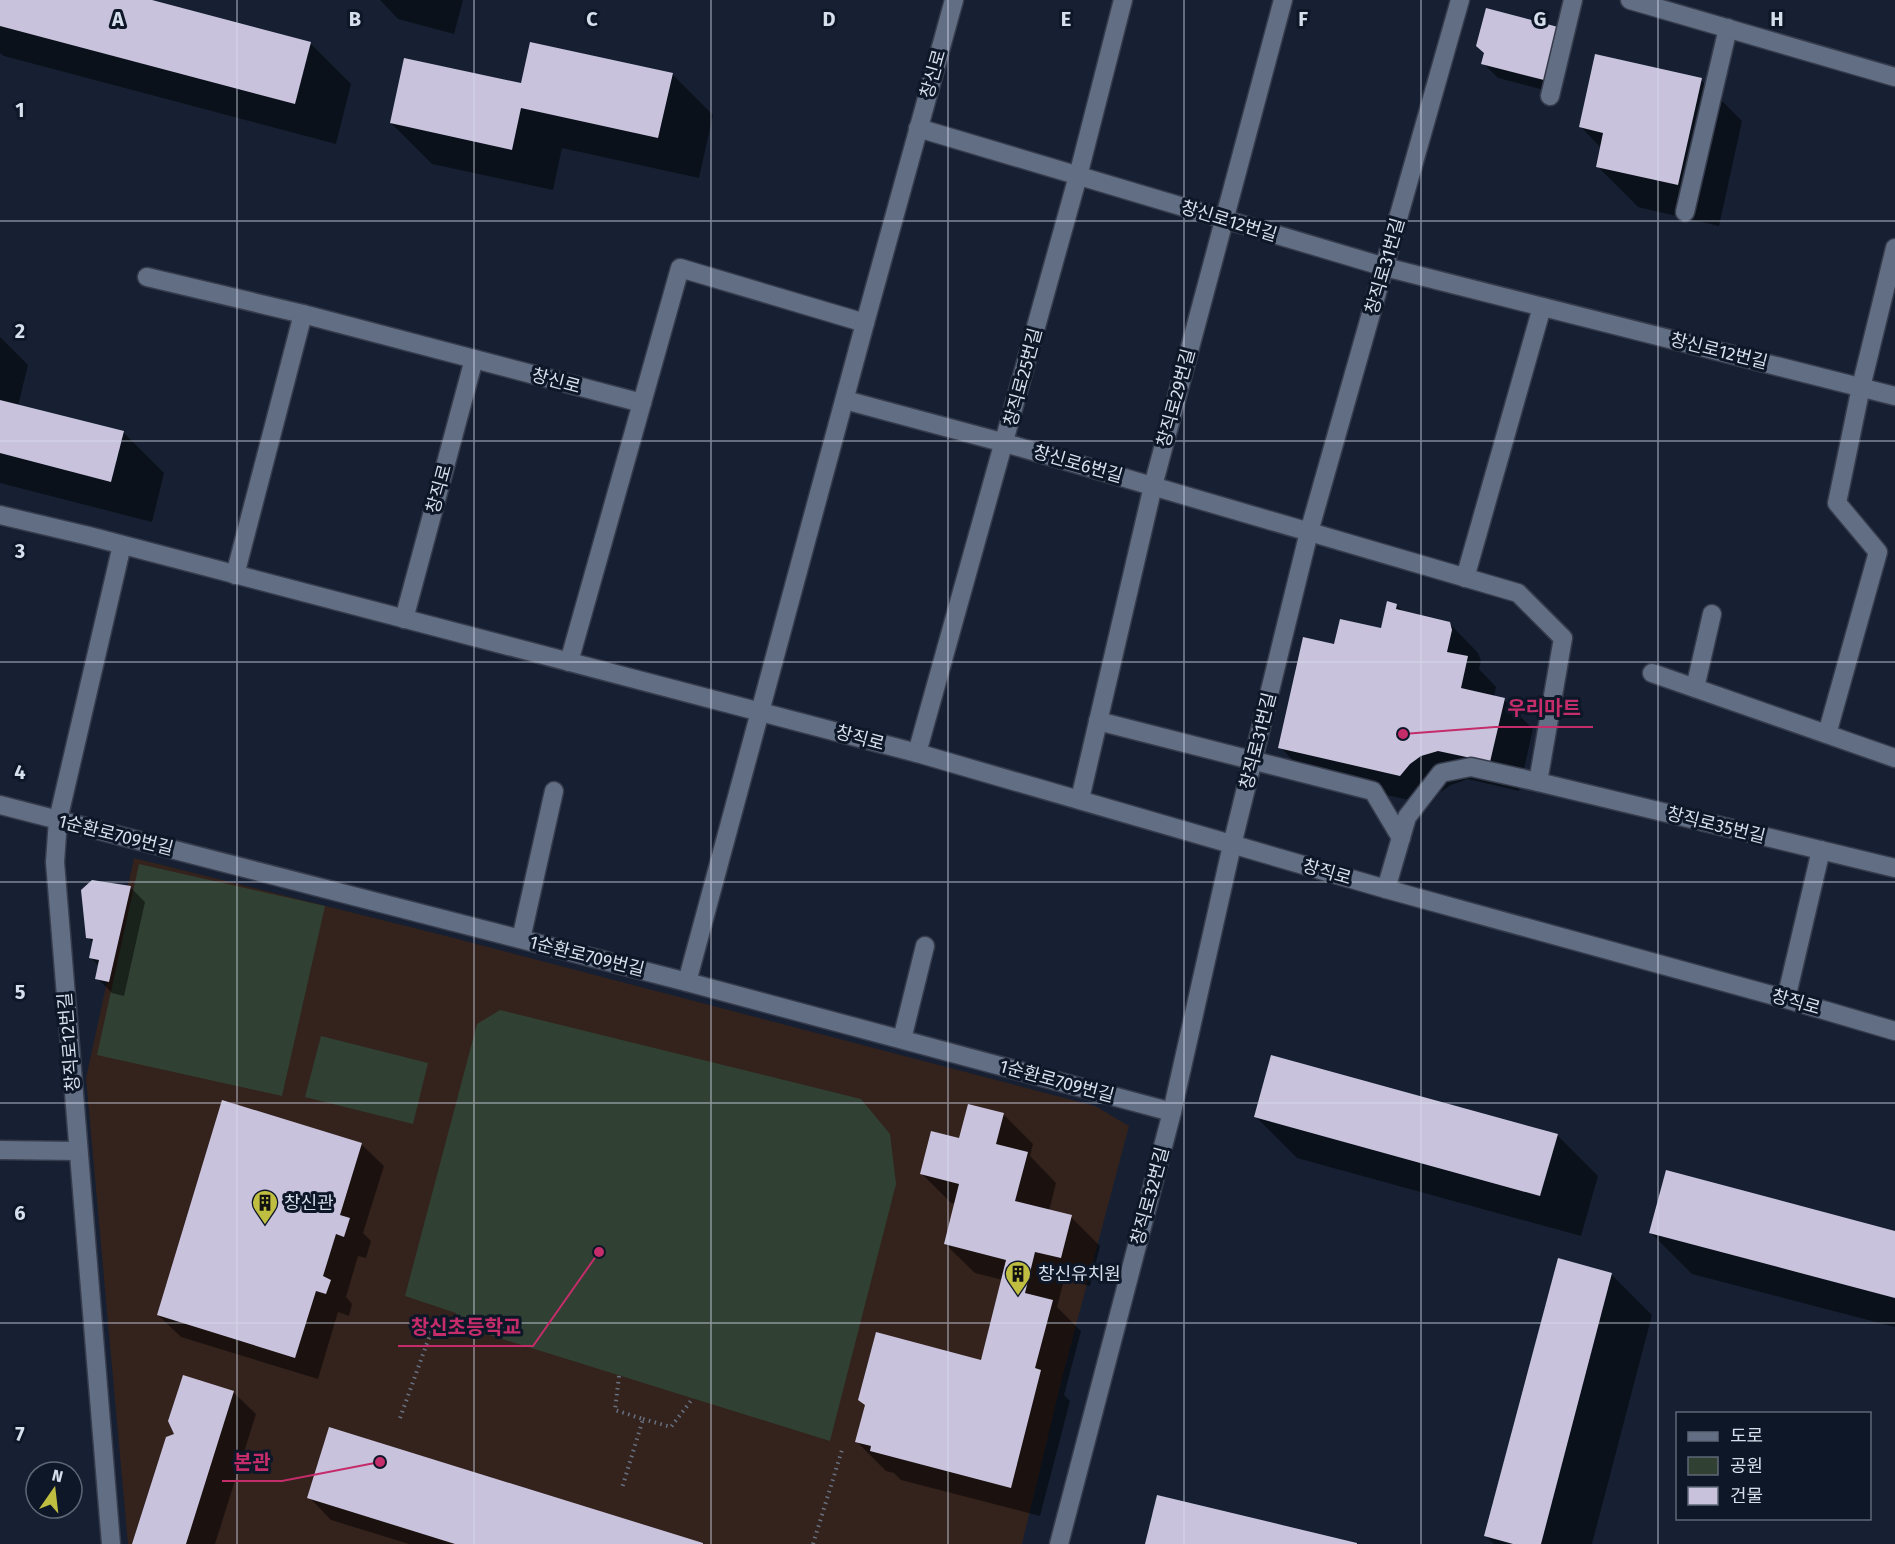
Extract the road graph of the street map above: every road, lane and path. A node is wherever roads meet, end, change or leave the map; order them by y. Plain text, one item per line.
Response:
1 (954, 0) edge
2 (1123, 0) edge
3 (1283, 0) edge
4 (1460, 0) edge
5 (1573, 0) edge
6 (1630, 0) edge
7 (1728, 28) junction
8 (1895, 77) edge
9 (1550, 96) dead end
10 (918, 128) junction
11 (1078, 176) junction
12 (1685, 212) dead end
13 (1223, 219) junction
14 (1895, 248) edge
15 (1385, 267) junction
16 (147, 277) dead end
17 (1542, 307) junction
18 (303, 314) junction
19 (865, 323) junction
20 (474, 359) junction
21 (1861, 387) junction
22 (1895, 396) edge
23 (845, 400) junction
24 (642, 403) junction
25 (1005, 443) junction
26 (1153, 486) junction
27 (0, 515) edge
28 (1309, 532) junction
29 (122, 545) junction
30 (235, 575) junction
31 (1465, 578) junction
32 (1712, 614) dead end
33 (404, 619) junction
34 (569, 662) junction
35 (1652, 673) dead end
36 (1695, 688) junction
37 (760, 711) junction
38 (1098, 720) junction
39 (1827, 734) junction
40 (917, 753) junction
41 (1895, 758) edge
42 (1253, 761) junction
43 (1538, 782) junction
44 (554, 791) dead end
45 (1080, 799) junction
46 (0, 805) edge
47 (58, 820) junction
48 (1401, 838) junction
49 (1232, 845) junction
50 (1821, 850) junction
51 (1895, 868) edge
52 (1386, 889) junction
53 (521, 939) junction
54 (925, 946) dead end
55 (687, 982) junction
56 (1786, 999) junction
57 (1895, 1032) edge
58 (902, 1039) junction
59 (1172, 1112) junction
60 (0, 1150) edge
61 (78, 1150) junction
62 (435, 1321) dead end
63 (619, 1376) dead end
64 (693, 1398) dead end
65 (400, 1418) dead end
66 (644, 1419) junction
67 (842, 1449) dead end
68 (622, 1488) dead end
69 (111, 1544) edge
70 (813, 1544) edge
71 (1059, 1544) edge

1 - 10 street, 창신로
2 - 11 street, 창직로25번길
3 - 13 street, 창직로29번길
4 - 15 street, 창직로31번길
5 - 9 street
6 - 7 street
7 - 8 street
7 - 12 street
10 - 11 street, 창신로12번길
10 - 19 street, 창신로
11 - 13 street, 창신로12번길
11 - 25 street, 창직로25번길
13 - 15 street, 창신로12번길
13 - 26 street, 창직로29번길
14 - 21 street
15 - 17 street, 창신로12번길
15 - 28 street, 창직로31번길
16 - 18 street, 창신로
17 - 21 street, 창신로12번길
17 - 31 street
18 - 20 street, 창신로
18 - 30 street
19 - 23 street, 창신로
19 - 24 street
20 - 24 street, 창신로
20 - 33 street, 창직로
21 - 22 street, 창신로12번길
21 - 39 street
23 - 25 street, 창신로6번길
23 - 37 street, 창신로
24 - 34 street
25 - 26 street, 창신로6번길
25 - 40 street, 창직로25번길
26 - 28 street, 창신로6번길
26 - 38 street, 창직로29번길
27 - 29 street, 창직로
28 - 31 street
28 - 42 street, 창직로31번길
29 - 30 street, 창직로
29 - 47 street, 창직로12번길
30 - 33 street, 창직로
31 - 43 street
32 - 36 street
33 - 34 street, 창직로
34 - 37 street, 창직로
35 - 36 street
36 - 39 street
37 - 40 street, 창직로
37 - 55 street
38 - 42 street
38 - 45 street, 창직로29번길
39 - 41 street
40 - 45 street, 창직로
42 - 48 street
42 - 49 street, 창직로31번길
43 - 48 street, 창직로35번길
43 - 50 street, 창직로35번길
44 - 53 street
45 - 49 street, 창직로
46 - 47 street, 1순환로709번길
47 - 53 street, 1순환로709번길
47 - 61 street, 창직로12번길
48 - 52 street, 창직로35번길
49 - 52 street, 창직로
49 - 59 street, 창직로32번길
50 - 51 street, 창직로35번길
50 - 56 street
52 - 56 street, 창직로
53 - 55 street, 1순환로709번길
54 - 58 street
55 - 58 street, 1순환로709번길
56 - 57 street, 창직로
58 - 59 street, 1순환로709번길
59 - 71 street, 창직로32번길
60 - 61 street
61 - 69 street, 창직로12번길
62 - 65 path
63 - 66 path
64 - 66 path
66 - 68 path
67 - 70 path

